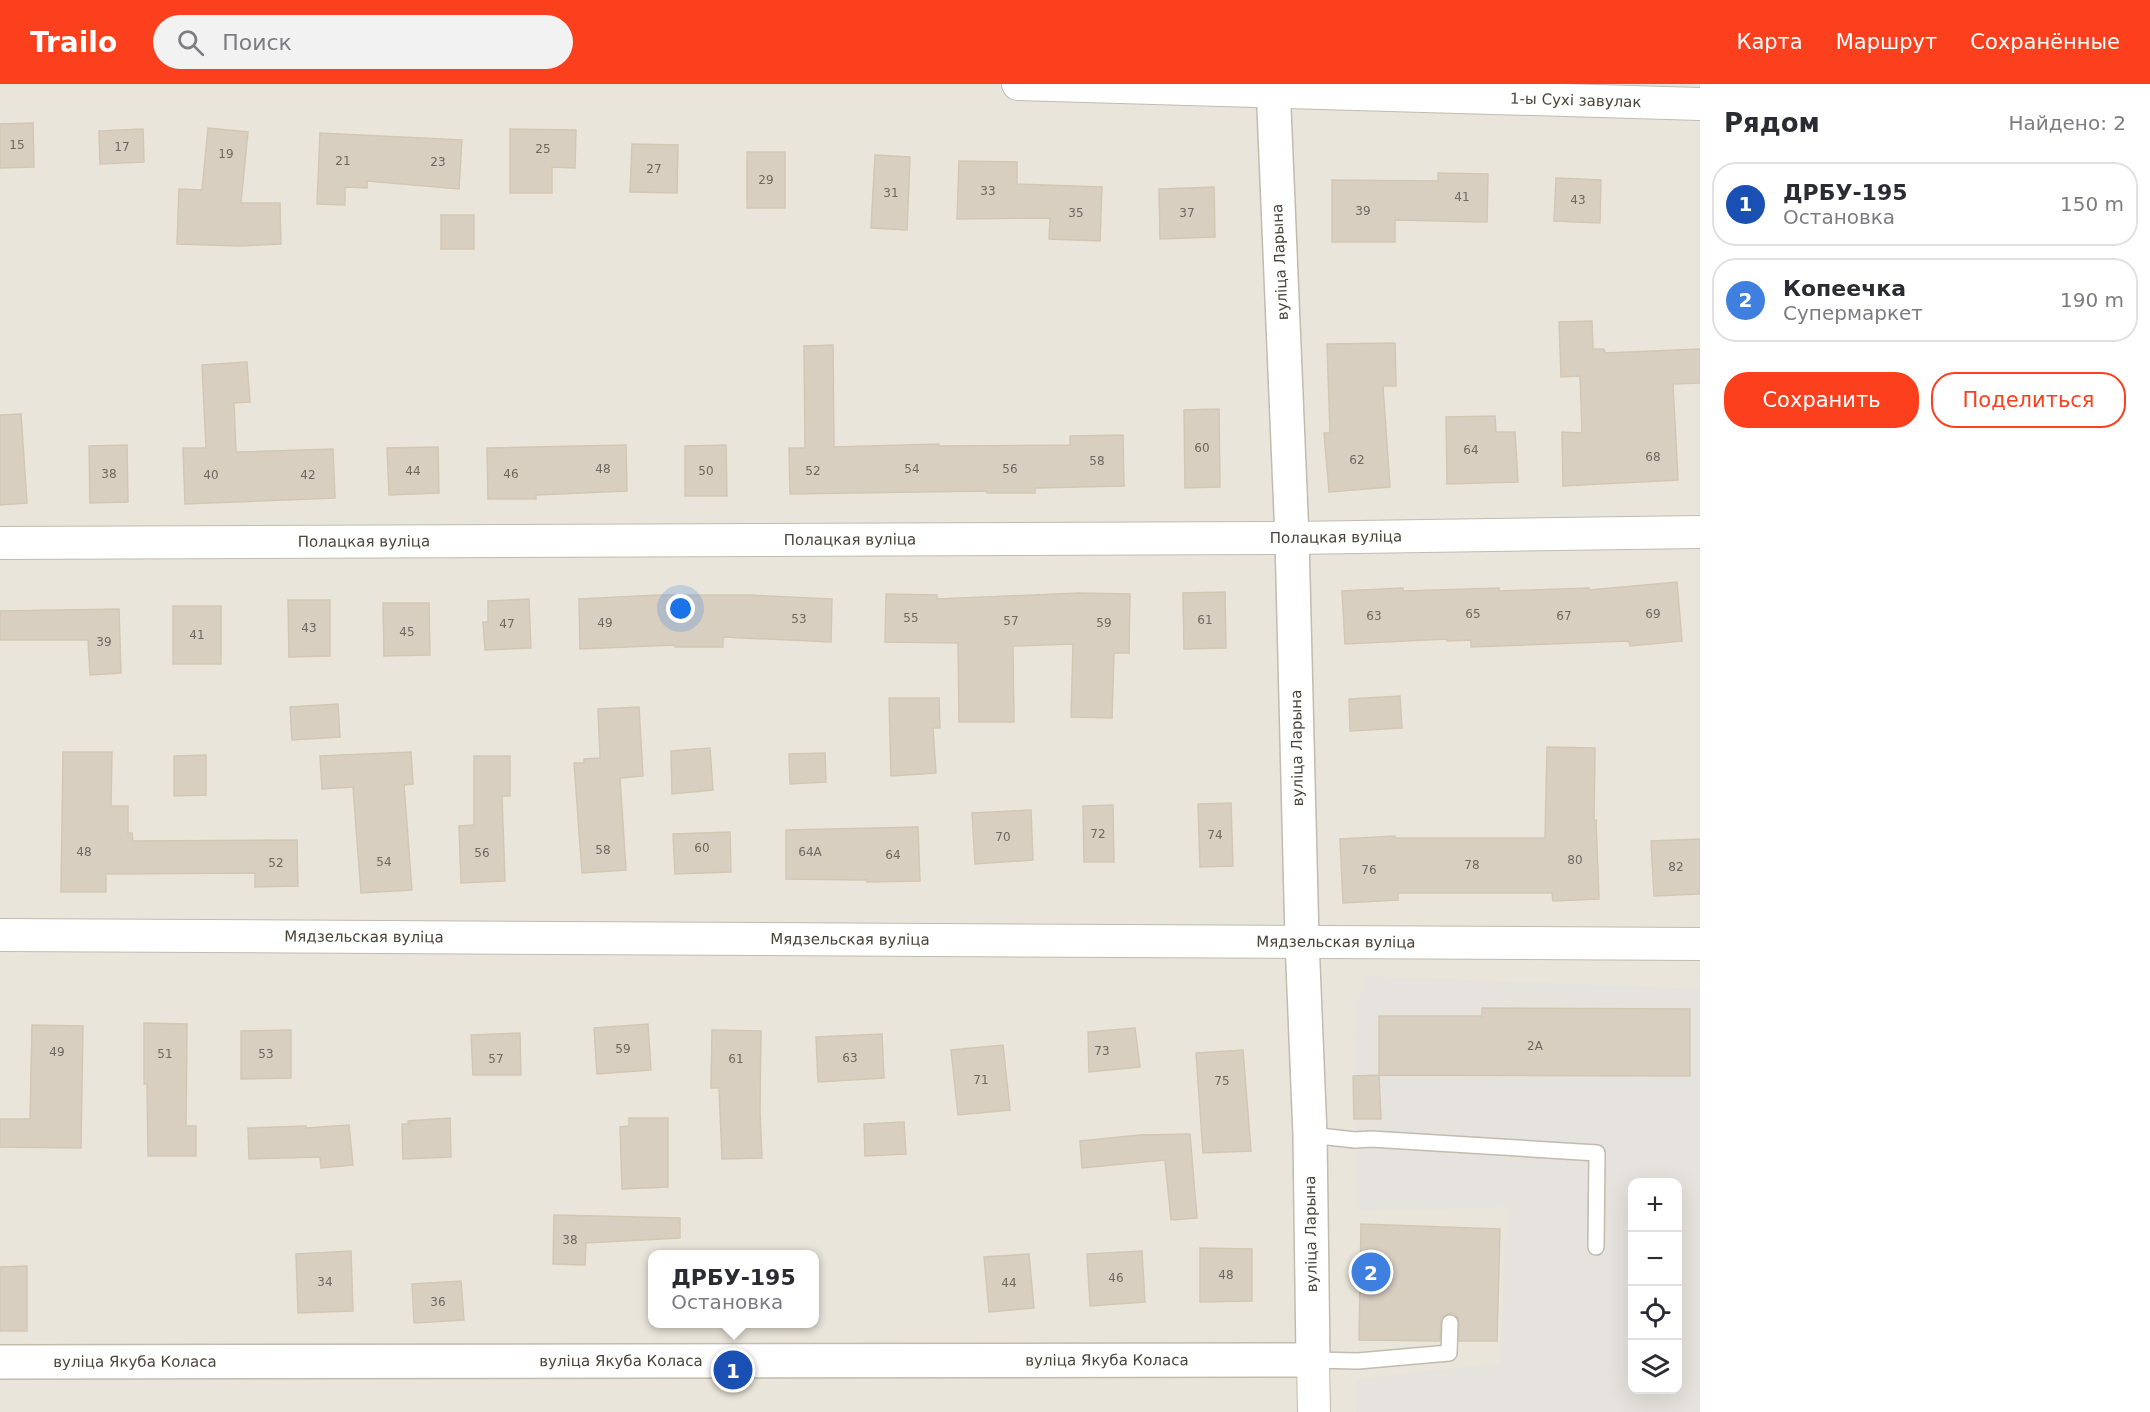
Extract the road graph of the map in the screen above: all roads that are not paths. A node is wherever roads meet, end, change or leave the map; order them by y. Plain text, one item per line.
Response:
1 (1018, 84) edge
2 (1273, 88) edge
3 (1700, 104) edge
4 (1700, 532) edge
5 (1292, 538) junction
6 (0, 543) edge
7 (0, 934) edge
8 (1302, 940) junction
9 (1700, 944) edge
10 (1310, 1135) junction
11 (1596, 1247) dead end
12 (1450, 1323) dead end
13 (1312, 1360) junction
14 (0, 1362) edge
15 (1314, 1412) edge

1 - 2 street, 1-ы Сухі завулак
2 - 3 street, 1-ы Сухі завулак
2 - 5 street, вуліца Ларына
4 - 5 street, Полацкая вуліца
5 - 6 street, Полацкая вуліца
5 - 8 street, вуліца Ларына
7 - 8 street, Мядзельская вуліца
8 - 9 street, Мядзельская вуліца
8 - 10 street, вуліца Ларына
10 - 11 lane
10 - 13 street, вуліца Ларына
12 - 13 lane
13 - 14 street, вуліца Якуба Коласа
13 - 15 street, вуліца Ларына

